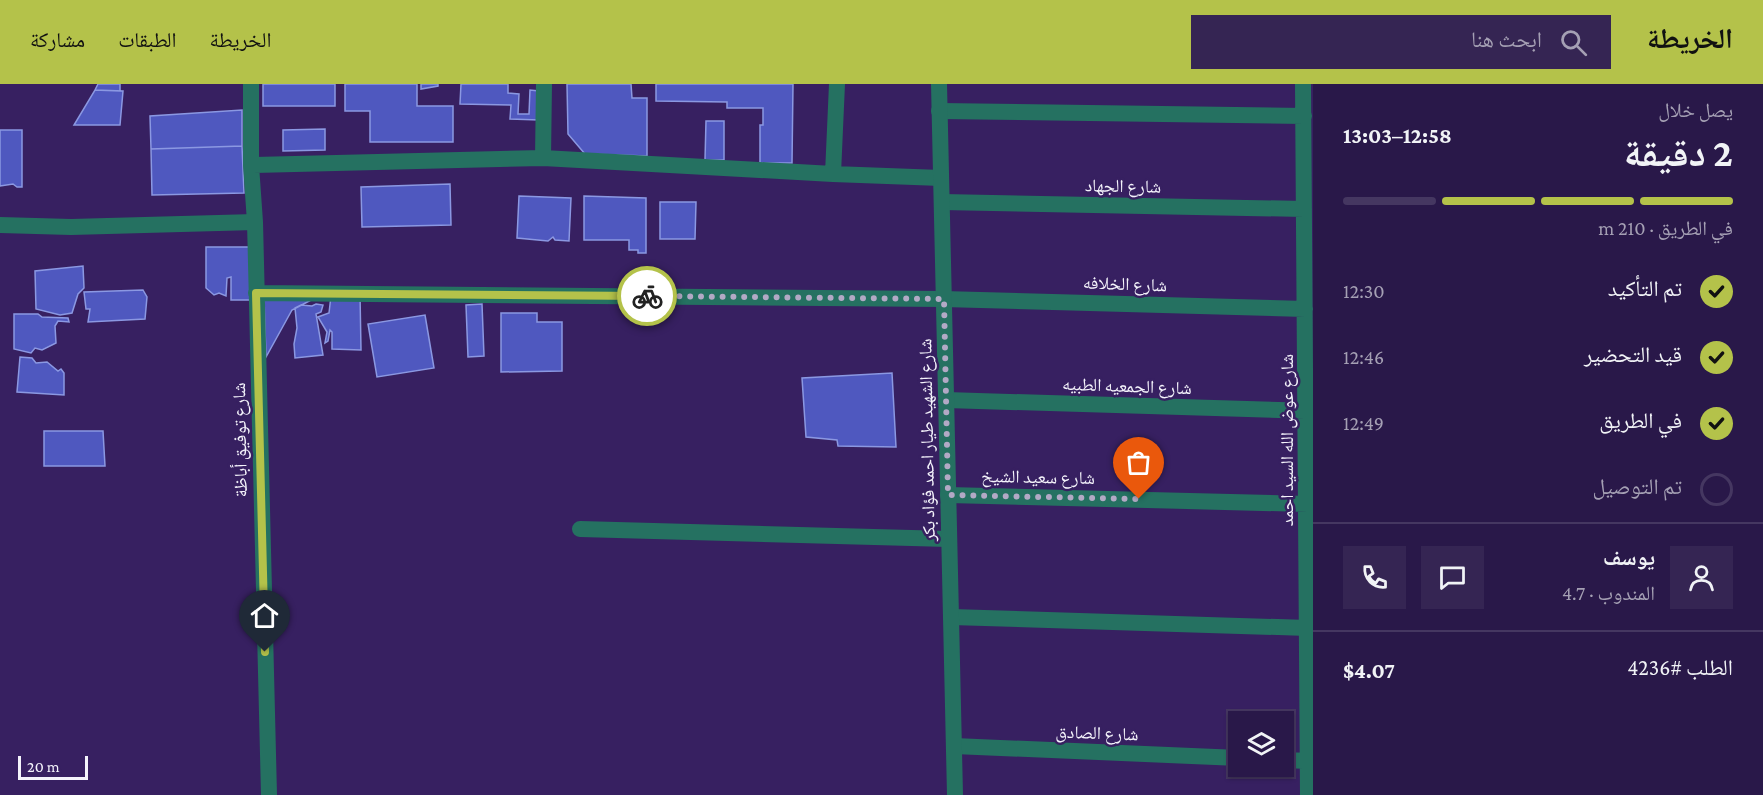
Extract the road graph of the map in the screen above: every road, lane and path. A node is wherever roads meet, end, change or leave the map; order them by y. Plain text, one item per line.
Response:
1 (251, 84) edge
2 (544, 84) edge
3 (837, 84) edge
4 (939, 84) edge
5 (1303, 84) edge
6 (939, 111) junction
7 (1304, 116) junction
8 (543, 158) junction
9 (250, 165) junction
10 (833, 174) junction
11 (941, 178) junction
12 (942, 202) junction
13 (1304, 209) junction
14 (255, 222) junction
15 (0, 225) edge
16 (256, 293) junction
17 (944, 299) junction
18 (1305, 309) junction
19 (946, 400) junction
20 (1310, 411) edge
21 (948, 495) junction
22 (1307, 504) junction
23 (580, 530) dead end
24 (949, 539) junction
25 (951, 617) junction
26 (1308, 628) junction
27 (954, 746) junction
28 (1228, 758) edge
29 (1294, 760) edge
30 (1309, 761) junction
31 (269, 795) edge
32 (955, 795) edge
33 (1308, 795) edge

1 - 9 street, شارع توفيق أباظة
2 - 8 street
3 - 10 street
4 - 6 street, شارع الشهيد طيار احمد فؤاد بكر
5 - 7 street, شارع عوض الله السيد احمد
6 - 7 street
6 - 11 street, شارع الشهيد طيار احمد فؤاد بكر
7 - 13 street, شارع عوض الله السيد احمد
8 - 9 street
8 - 10 street
9 - 14 street, شارع توفيق أباظة
10 - 11 street
11 - 12 street, شارع الشهيد طيار احمد فؤاد بكر
12 - 13 street, شارع الجهاد
12 - 17 street, شارع الشهيد طيار احمد فؤاد بكر
13 - 18 street, شارع عوض الله السيد احمد
14 - 15 street
14 - 16 street, شارع توفيق أباظة
16 - 17 street, شارع الخلافه
16 - 31 street, شارع توفيق أباظة
17 - 18 street, شارع الخلافه
17 - 19 street, شارع الشهيد طيار احمد فؤاد بكر
18 - 20 street, شارع عوض الله السيد احمد
19 - 20 street, شارع الجمعيه الطبيه
19 - 21 street, شارع الشهيد طيار احمد فؤاد بكر
20 - 22 street, شارع عوض الله السيد احمد
21 - 22 street, شارع سعيد الشيخ
21 - 24 street, شارع الشهيد طيار احمد فؤاد بكر
22 - 26 street, شارع عوض الله السيد احمد
23 - 24 street
24 - 25 street, شارع الشهيد طيار احمد فؤاد بكر
25 - 26 street
25 - 27 street, شارع الشهيد طيار احمد فؤاد بكر
26 - 30 street, شارع عوض الله السيد احمد
27 - 28 street, شارع الصادق
27 - 32 street, شارع الشهيد طيار احمد فؤاد بكر
29 - 30 street
30 - 33 street, شارع عوض الله السيد احمد

